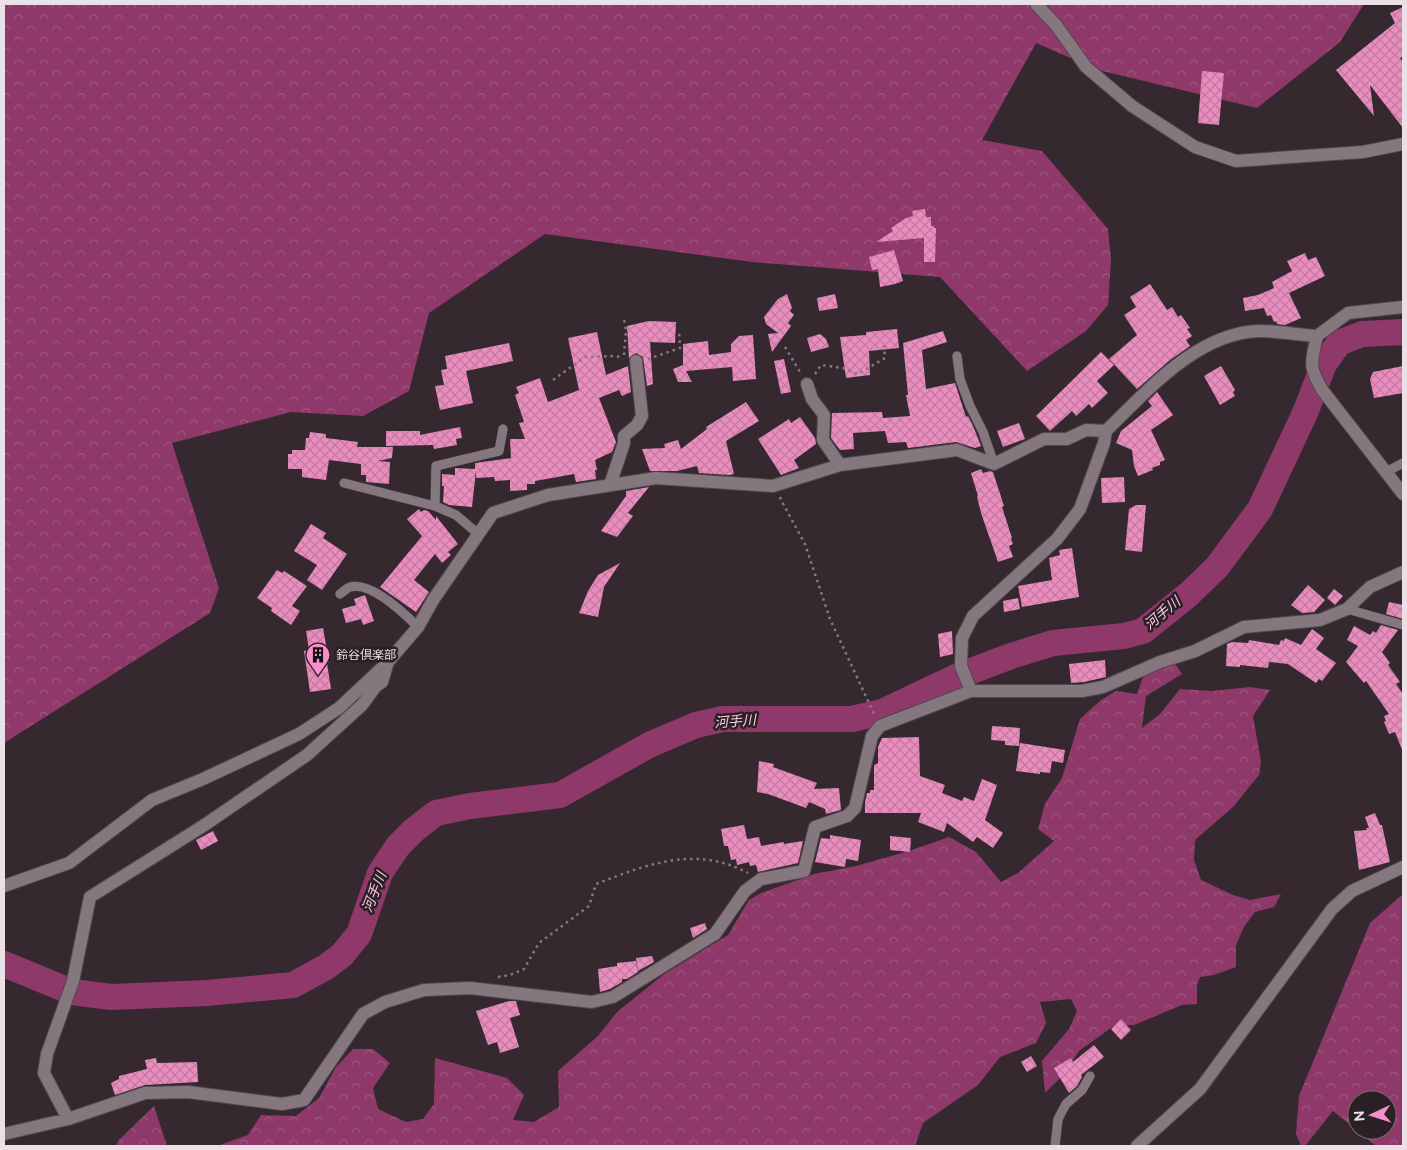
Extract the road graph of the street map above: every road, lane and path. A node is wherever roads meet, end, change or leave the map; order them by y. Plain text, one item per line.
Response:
1 (1036, 4) edge
2 (1403, 144) edge
3 (1403, 307) edge
4 (624, 319) dead end
5 (679, 330) dead end
6 (1317, 336) junction
7 (884, 343) dead end
8 (784, 347) dead end
9 (957, 356) dead end
10 (630, 360) junction
11 (553, 380) dead end
12 (807, 384) junction
13 (503, 429) dead end
14 (1106, 431) junction
15 (1403, 463) edge
16 (994, 464) junction
17 (840, 465) junction
18 (1386, 472) junction
19 (344, 483) dead end
20 (610, 485) junction
21 (779, 485) junction
22 (1403, 494) edge
23 (434, 506) junction
24 (477, 534) junction
25 (1403, 572) edge
26 (340, 594) dead end
27 (1348, 609) junction
28 (1403, 625) edge
29 (418, 627) junction
30 (388, 662) junction
31 (969, 686) junction
32 (870, 709) dead end
33 (1403, 867) edge
34 (761, 879) junction
35 (4, 886) edge
36 (493, 978) dead end
37 (1090, 1076) dead end
38 (68, 1120) junction
39 (4, 1134) edge
40 (1055, 1146) edge
41 (1136, 1146) edge

1 - 2 street
3 - 6 street
4 - 10 path
5 - 10 path
6 - 14 street
6 - 18 street
7 - 12 path
8 - 12 path
9 - 16 lane
10 - 11 path
10 - 20 street
12 - 17 street
13 - 23 lane
14 - 16 street
14 - 31 street
15 - 18 lane
16 - 17 street
17 - 21 street
18 - 22 street
19 - 23 lane
20 - 21 street
20 - 24 street
21 - 32 path
23 - 24 lane
24 - 29 street
25 - 27 street
26 - 29 lane
27 - 28 lane
27 - 31 street
29 - 30 street
30 - 35 street
30 - 38 street
31 - 34 street
33 - 41 street
34 - 36 path
34 - 38 street
37 - 40 lane
38 - 39 street

